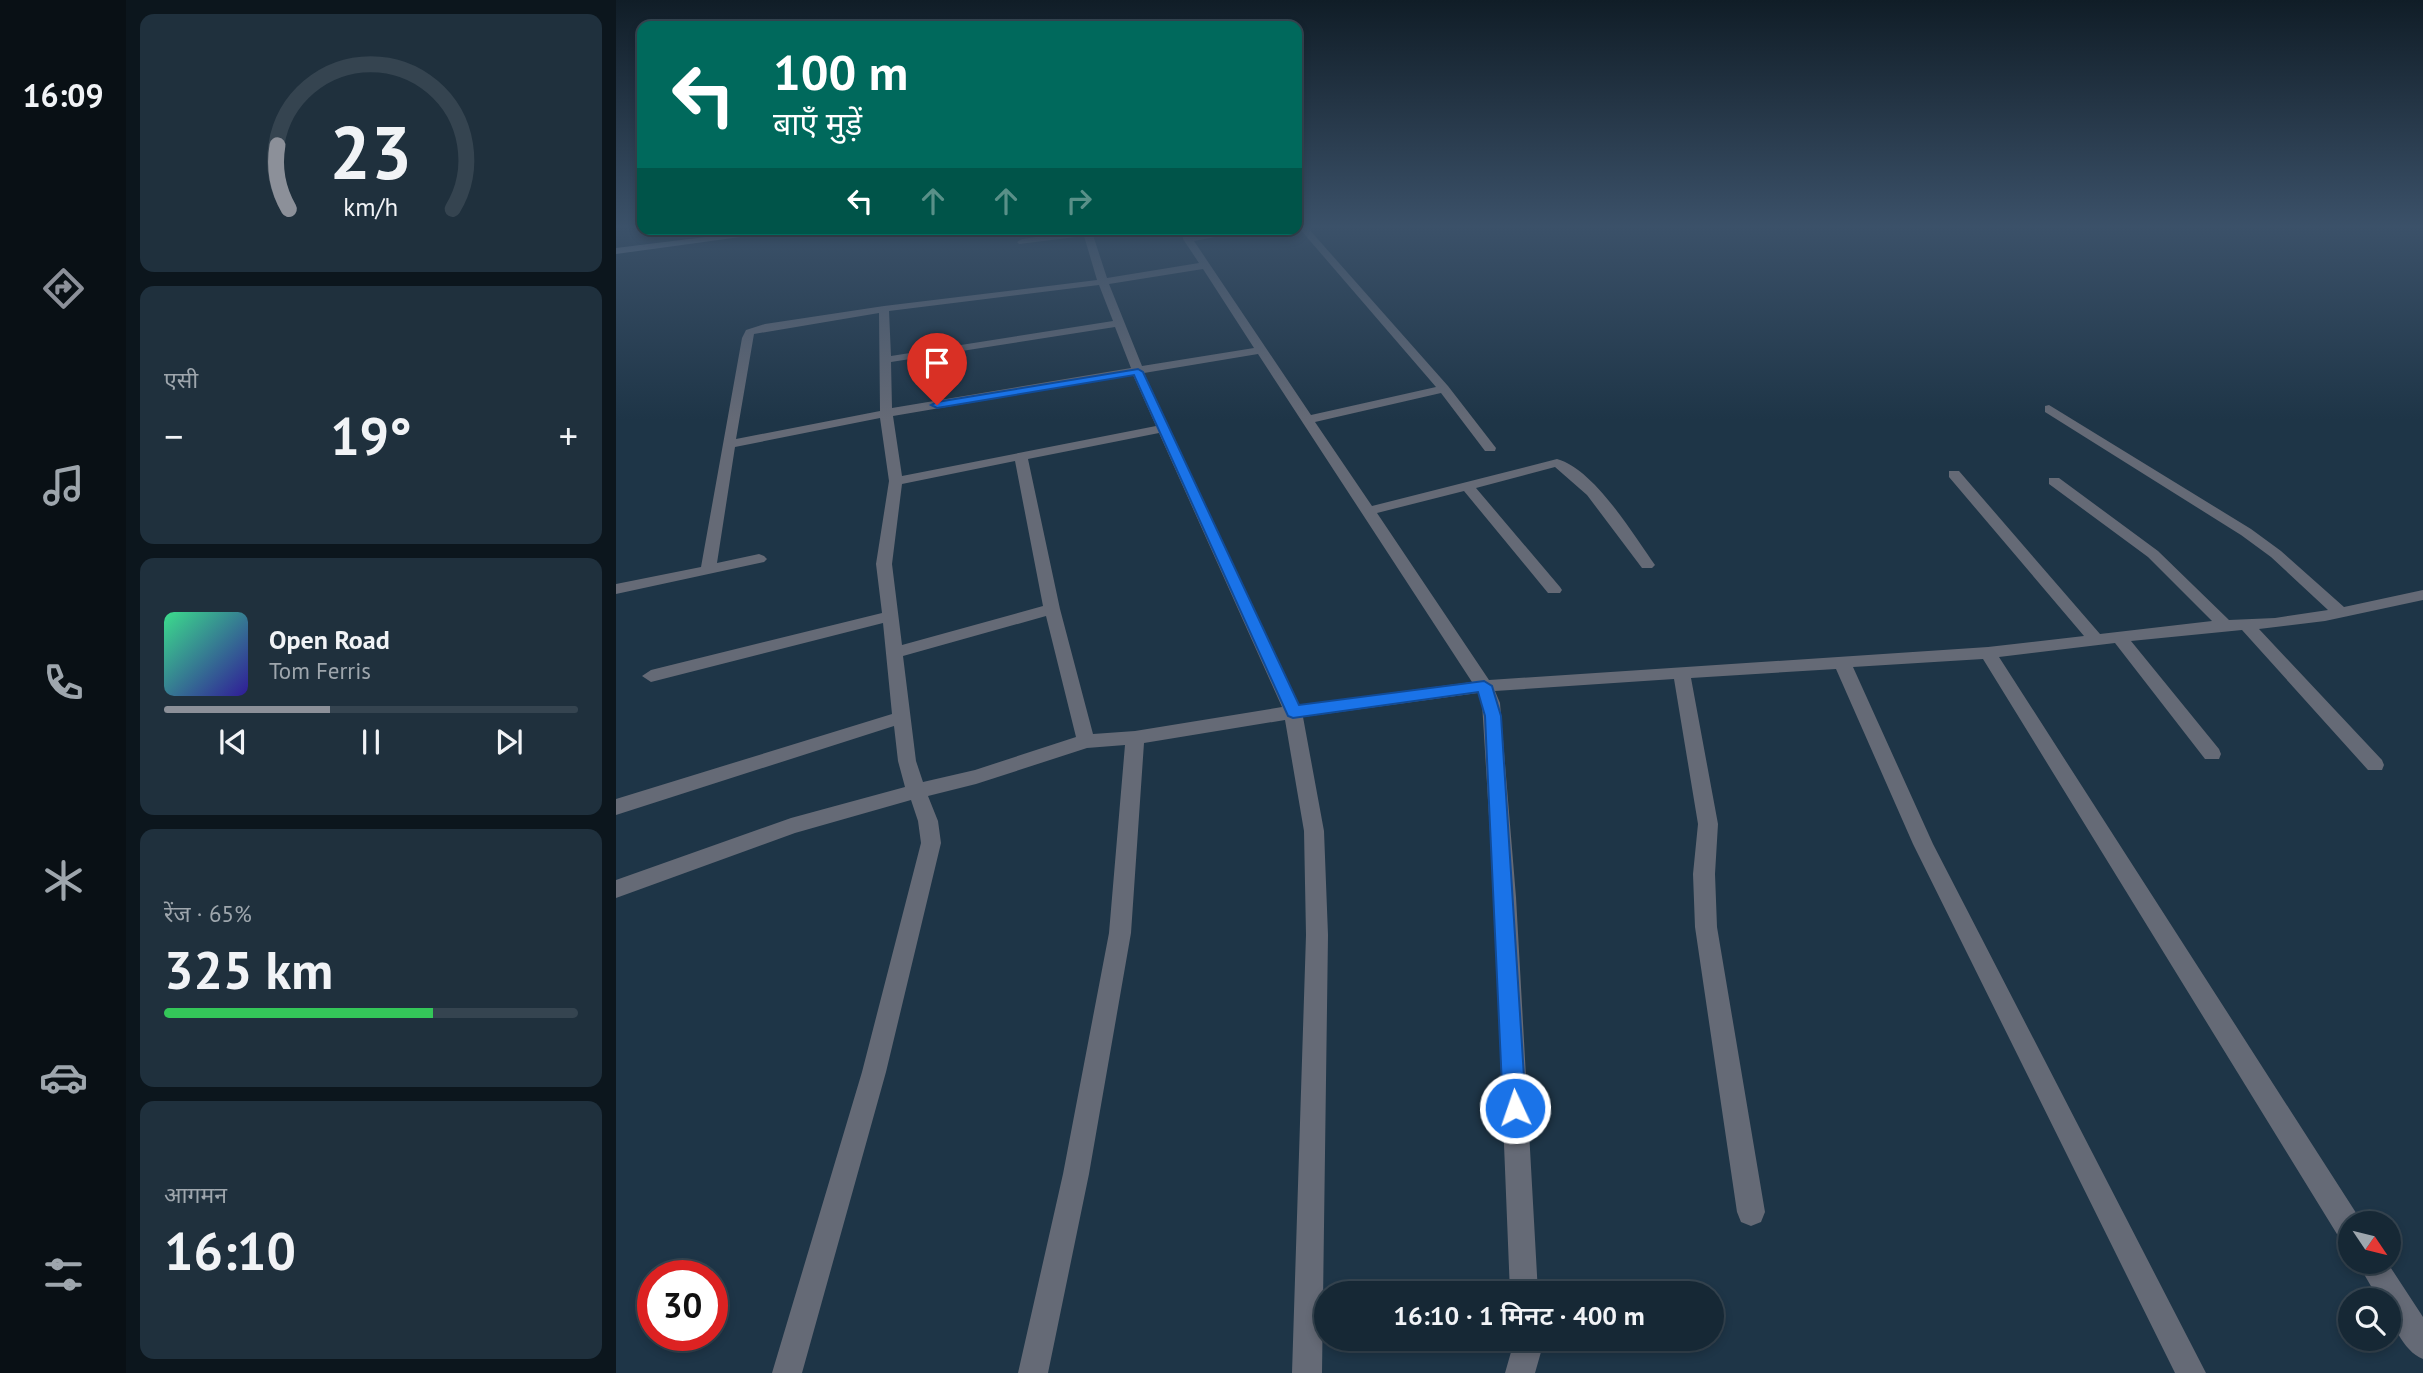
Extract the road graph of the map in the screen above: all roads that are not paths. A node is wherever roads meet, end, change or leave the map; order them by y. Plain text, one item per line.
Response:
1 (1021, 292) edge
2 (1107, 292) edge
3 (1224, 292) edge
4 (1359, 292) edge
5 (884, 309) junction
6 (1119, 323) junction
7 (1260, 350) junction
8 (885, 360) junction
9 (1138, 372) junction
10 (1444, 389) junction
11 (2049, 409) dead end
12 (886, 413) junction
13 (1307, 420) junction
14 (1164, 428) junction
15 (729, 444) junction
16 (1490, 448) dead end
17 (1021, 456) junction
18 (1954, 474) dead end
19 (896, 481) junction
20 (2054, 481) dead end
21 (1467, 485) junction
22 (1368, 511) junction
23 (759, 559) dead end
24 (1647, 565) dead end
25 (708, 569) junction
26 (616, 589) edge
27 (1554, 590) dead end
28 (2423, 595) edge
29 (1052, 609) junction
30 (2340, 612) junction
31 (889, 616) junction
32 (2225, 625) junction
33 (2248, 626) junction
34 (2119, 637) junction
35 (2096, 640) junction
36 (893, 653) junction
37 (1988, 653) junction
38 (1843, 664) junction
39 (1682, 674) junction
40 (651, 676) dead end
41 (1484, 686) junction
42 (1293, 712) junction
43 (900, 718) junction
44 (1135, 738) junction
45 (1086, 741) junction
46 (2212, 754) dead end
47 (2375, 765) dead end
48 (918, 792) junction
49 (616, 807) edge
50 (616, 889) edge
51 (2339, 1211) edge
52 (1751, 1212) dead end
53 (2379, 1274) edge
54 (1523, 1281) edge
55 (2423, 1344) edge
56 (1526, 1351) edge
57 (787, 1373) edge
58 (1033, 1373) edge
59 (1307, 1373) edge
60 (1520, 1373) edge
61 (2191, 1373) edge

1 - 5 street
2 - 6 street
3 - 7 street
4 - 10 street
5 - 8 street
5 - 15 street
6 - 8 street
6 - 9 street
7 - 9 street
7 - 13 street
8 - 12 street
9 - 12 street
9 - 14 street
10 - 13 street
10 - 16 street
11 - 30 street
12 - 15 street
12 - 19 street
13 - 22 street
14 - 17 street
14 - 42 street
15 - 25 street
17 - 19 street
17 - 29 street
18 - 35 street
19 - 31 street
20 - 32 street
21 - 22 street
21 - 24 street
21 - 27 street
22 - 41 street
23 - 25 street
25 - 26 street
28 - 30 street
29 - 36 street
29 - 45 street
30 - 33 street
31 - 36 street
31 - 40 street
32 - 33 street
32 - 34 street
33 - 47 street
34 - 35 street
34 - 46 street
35 - 37 street
36 - 43 street
37 - 38 street
37 - 51 street
38 - 39 street
38 - 61 street
39 - 41 street
39 - 52 street
41 - 42 street
41 - 54 street
42 - 44 street
42 - 59 street
43 - 48 street
43 - 49 street
44 - 45 street
44 - 58 street
45 - 48 street
48 - 50 street
48 - 57 street
53 - 55 street
56 - 60 street

